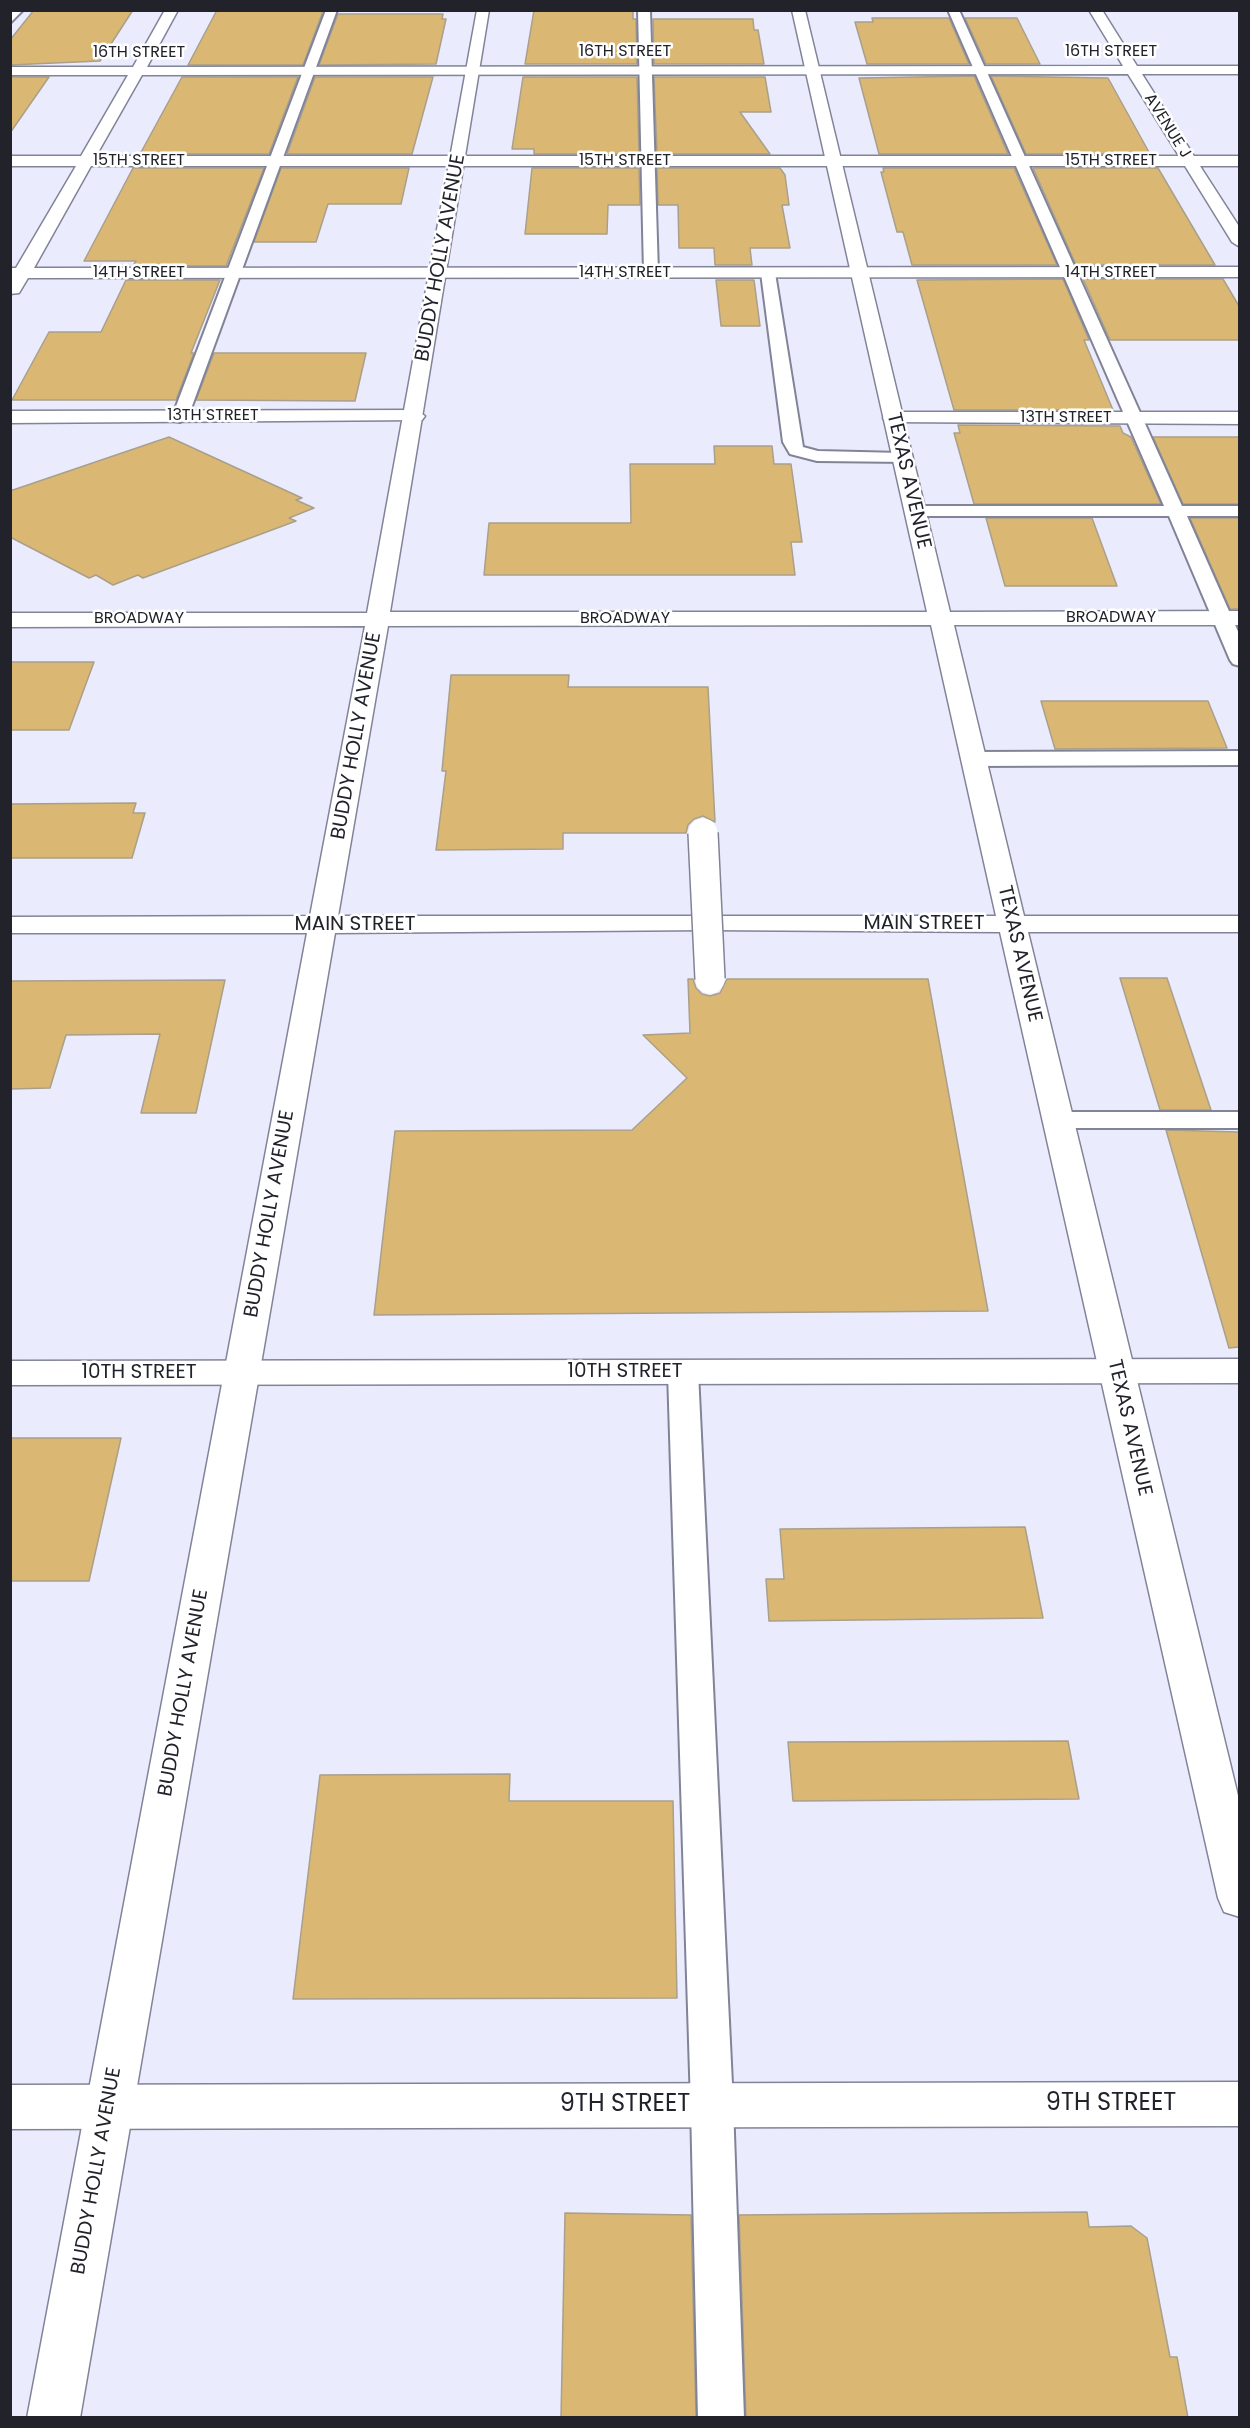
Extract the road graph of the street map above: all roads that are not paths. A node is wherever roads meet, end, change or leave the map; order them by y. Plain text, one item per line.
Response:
1 (18, 10) edge
2 (172, 10) edge
3 (332, 10) edge
4 (483, 10) edge
5 (644, 10) edge
6 (798, 10) edge
7 (953, 10) edge
8 (1095, 10) edge
9 (10, 20) edge
10 (473, 70) junction
11 (644, 70) junction
12 (812, 70) junction
13 (979, 70) junction
14 (1132, 70) junction
15 (1239, 70) edge
16 (10, 71) edge
17 (137, 71) junction
18 (308, 71) junction
19 (1189, 160) junction
20 (1239, 160) edge
21 (10, 161) edge
22 (86, 161) junction
23 (274, 161) junction
24 (458, 161) junction
25 (646, 161) junction
26 (833, 161) junction
27 (1019, 161) junction
28 (1239, 242) edge
29 (1239, 272) edge
30 (16, 273) edge
31 (232, 273) junction
32 (439, 273) junction
33 (651, 273) junction
34 (768, 273) junction
35 (859, 273) junction
36 (1071, 273) junction
37 (10, 293) edge
38 (415, 416) junction
39 (10, 417) edge
40 (180, 417) junction
41 (893, 418) junction
42 (1135, 418) junction
43 (1239, 418) edge
44 (902, 458) junction
45 (915, 511) junction
46 (1175, 511) junction
47 (1239, 511) edge
48 (940, 618) junction
49 (1230, 618) edge
50 (378, 619) junction
51 (10, 620) edge
52 (1239, 660) edge
53 (1239, 758) edge
54 (973, 759) junction
55 (703, 833) dead end
56 (1012, 924) junction
57 (1239, 924) edge
58 (10, 925) edge
59 (322, 925) junction
60 (710, 979) dead end
61 (1058, 1120) junction
62 (1239, 1120) edge
63 (1116, 1371) junction
64 (1239, 1371) edge
65 (242, 1372) junction
66 (683, 1372) junction
67 (10, 1373) edge
68 (1239, 1899) edge
69 (1239, 2104) edge
70 (712, 2105) junction
71 (109, 2106) junction
72 (10, 2107) edge
73 (53, 2418) edge
74 (721, 2418) edge

1 - 9 lane
2 - 17 street
3 - 18 lane
4 - 10 street, BUDDY HOLLY AVENUE
5 - 11 lane
6 - 12 street, TEXAS AVENUE
7 - 13 lane
8 - 14 street, AVENUE J
10 - 11 street, 16TH STREET
10 - 18 street, 16TH STREET
10 - 24 street, BUDDY HOLLY AVENUE
11 - 12 street, 16TH STREET
11 - 25 lane
12 - 13 street, 16TH STREET
12 - 26 street, TEXAS AVENUE
13 - 14 street, 16TH STREET
13 - 27 lane
14 - 15 street, 16TH STREET
14 - 19 street, AVENUE J
16 - 17 street, 16TH STREET
17 - 18 street, 16TH STREET
17 - 22 street
18 - 23 lane
19 - 20 street, 15TH STREET
19 - 27 street, 15TH STREET
19 - 28 street, AVENUE J
21 - 22 street, 15TH STREET
22 - 23 street, 15TH STREET
22 - 30 street
23 - 24 street, 15TH STREET
23 - 31 lane
24 - 25 street, 15TH STREET
24 - 32 street, BUDDY HOLLY AVENUE
25 - 26 street, 15TH STREET
25 - 33 lane
26 - 27 street, 15TH STREET
26 - 35 street, TEXAS AVENUE
27 - 36 lane
29 - 36 street, 14TH STREET
30 - 31 street, 14TH STREET
30 - 37 street
31 - 32 street, 14TH STREET
31 - 40 lane
32 - 33 street, 14TH STREET
32 - 38 street, BUDDY HOLLY AVENUE
33 - 34 street, 14TH STREET
34 - 35 street, 14TH STREET
34 - 44 lane
35 - 36 street, 14TH STREET
35 - 41 street, TEXAS AVENUE
36 - 42 lane
38 - 40 street, 13TH STREET
38 - 50 street, BUDDY HOLLY AVENUE
39 - 40 street, 13TH STREET
41 - 42 street, 13TH STREET
41 - 44 street, TEXAS AVENUE
42 - 43 street, 13TH STREET
42 - 46 lane
44 - 45 street, TEXAS AVENUE
45 - 46 lane
45 - 48 street, TEXAS AVENUE
46 - 47 lane
46 - 49 lane
48 - 49 street, BROADWAY
48 - 50 street, BROADWAY
48 - 54 street, TEXAS AVENUE
49 - 52 lane
50 - 51 street, BROADWAY
50 - 59 street, BUDDY HOLLY AVENUE
53 - 54 lane
54 - 56 street, TEXAS AVENUE
55 - 60 street, bridge
56 - 57 street, MAIN STREET
56 - 59 street, MAIN STREET
56 - 61 street, TEXAS AVENUE
58 - 59 street, MAIN STREET
59 - 65 street, BUDDY HOLLY AVENUE
61 - 62 lane
61 - 63 street, TEXAS AVENUE
63 - 64 street, 10TH STREET
63 - 66 street, 10TH STREET
63 - 68 street, TEXAS AVENUE
65 - 66 street, 10TH STREET
65 - 67 street, 10TH STREET
65 - 71 street, BUDDY HOLLY AVENUE
66 - 70 lane
69 - 70 street, 9TH STREET
70 - 71 street, 9TH STREET
70 - 74 lane
71 - 72 street, 9TH STREET
71 - 73 street, BUDDY HOLLY AVENUE

